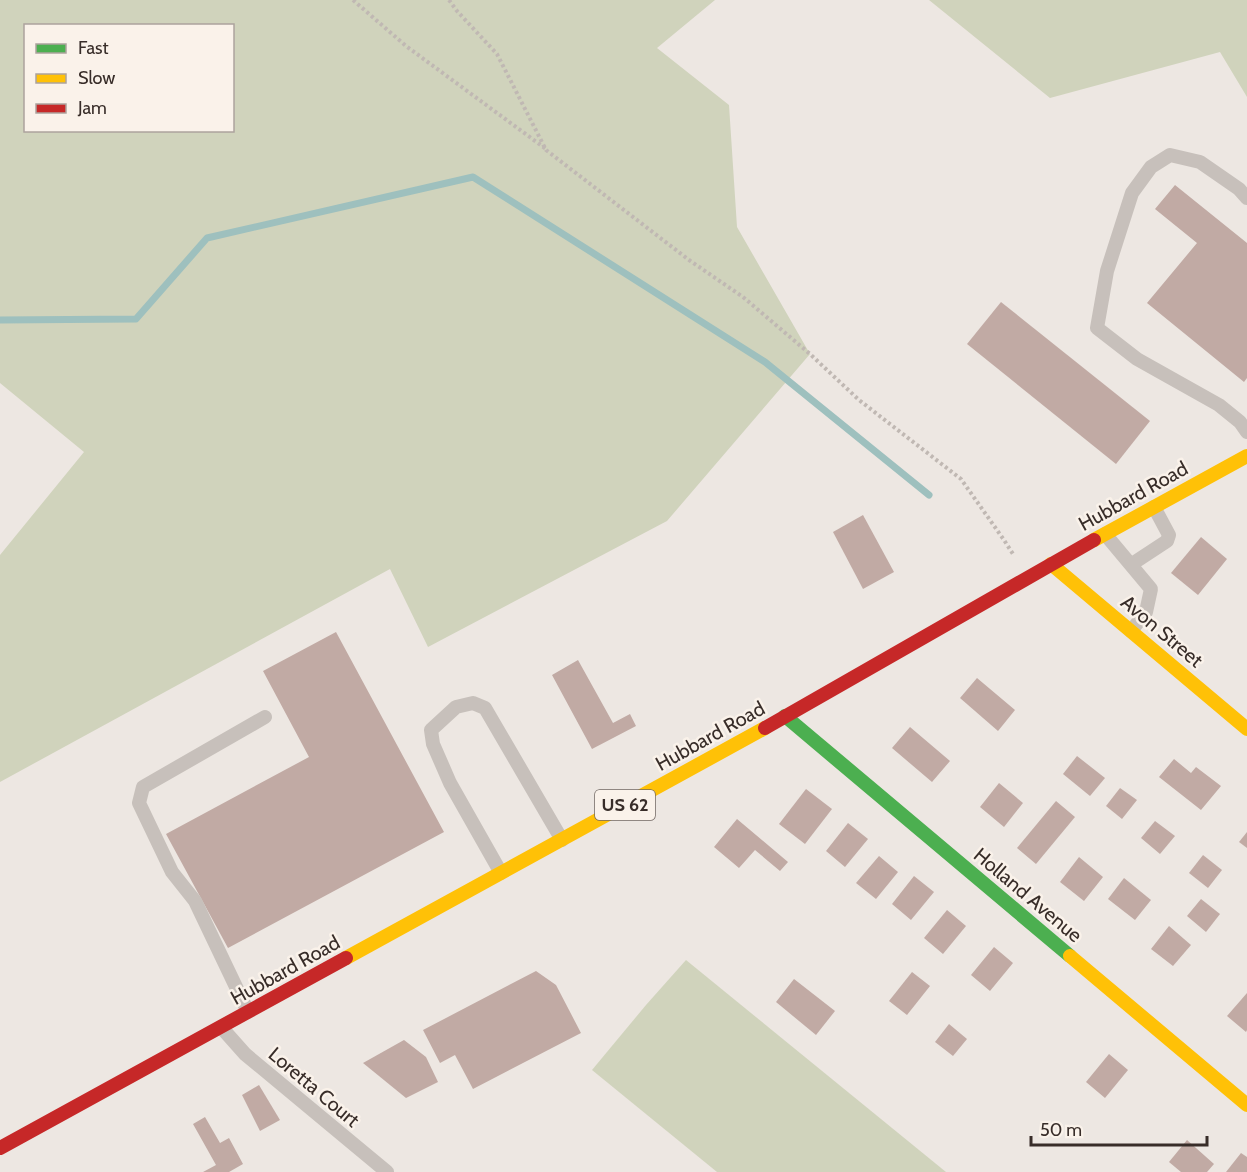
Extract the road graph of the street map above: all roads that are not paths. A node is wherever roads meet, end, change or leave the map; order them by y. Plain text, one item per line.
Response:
1 (1247, 198) edge
2 (1247, 432) edge
3 (1247, 456) edge
4 (1154, 507) junction
5 (1105, 534) junction
6 (1052, 564) junction
7 (1132, 564) junction
8 (1131, 631) junction
9 (785, 716) junction
10 (265, 717) dead end
11 (1247, 729) edge
12 (562, 840) junction
13 (501, 873) junction
14 (248, 1012) junction
15 (221, 1027) junction
16 (1247, 1105) edge
17 (0, 1148) edge
18 (387, 1172) edge

1 - 2 lane
3 - 4 main road, Hubbard Road / US 62
4 - 5 main road, Hubbard Road / US 62
4 - 7 lane
5 - 6 main road, Hubbard Road / US 62
5 - 7 lane
6 - 8 main road, Avon Street
6 - 9 main road, Hubbard Road / US 62
7 - 8 lane
8 - 11 main road, Avon Street
9 - 12 main road, Hubbard Road / US 62
9 - 16 main road, Holland Avenue
10 - 14 lane
12 - 13 main road, Hubbard Road / US 62
12 - 13 lane
13 - 14 main road, Hubbard Road / US 62
14 - 15 main road, Hubbard Road / US 62
15 - 17 main road, Hubbard Road / US 62
15 - 18 lane, Loretta Court

